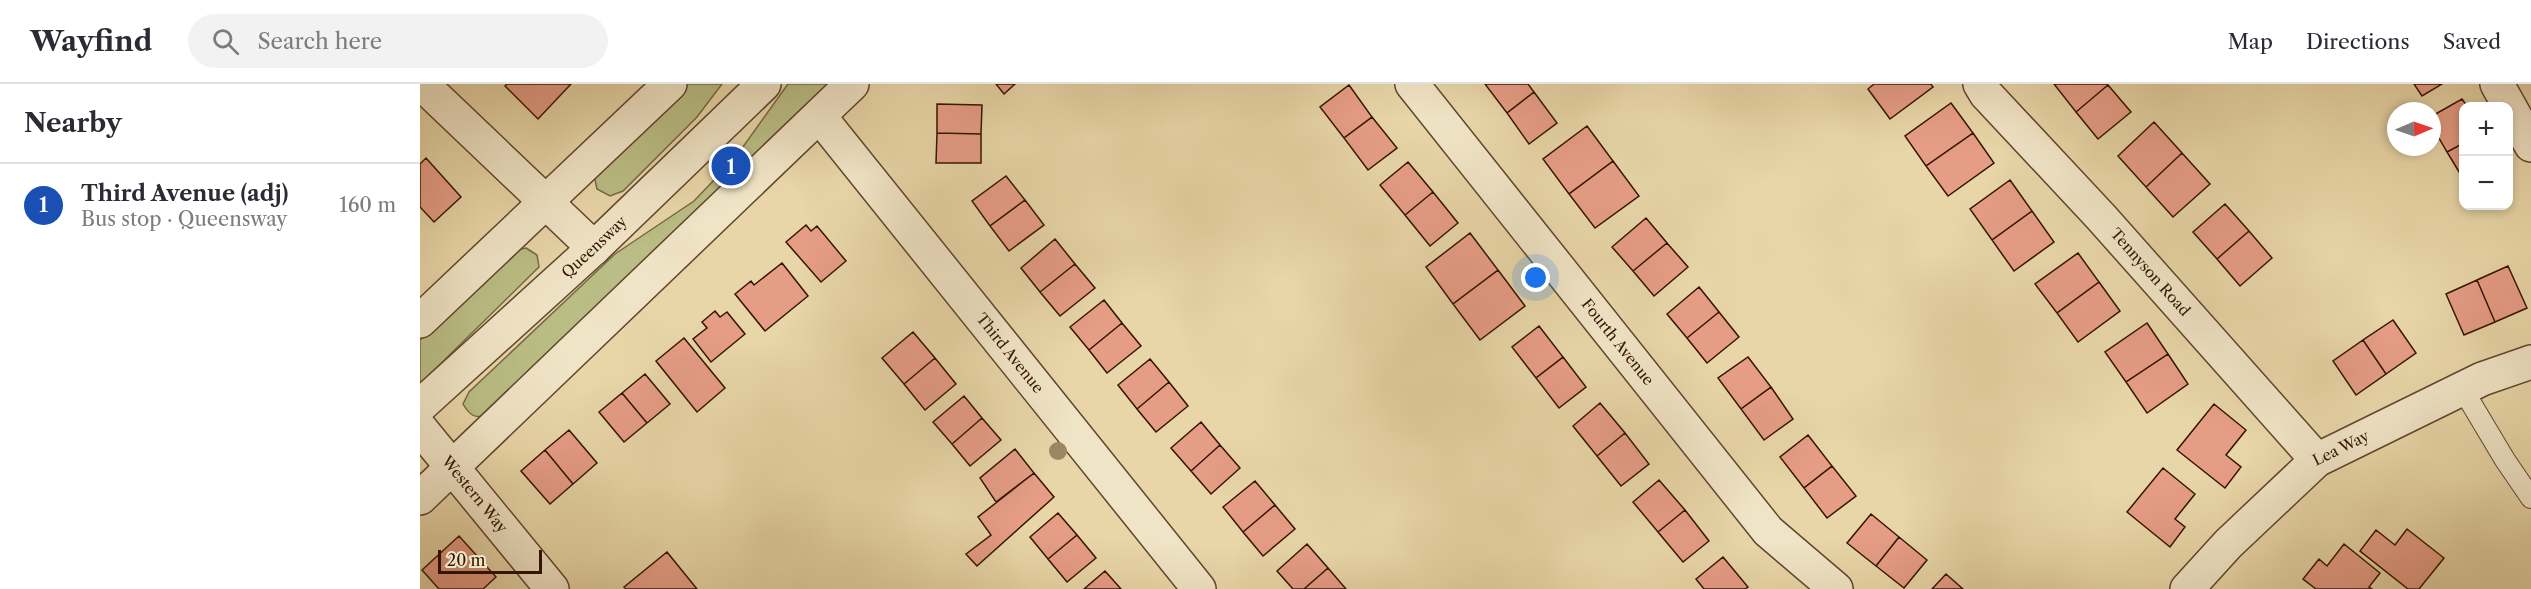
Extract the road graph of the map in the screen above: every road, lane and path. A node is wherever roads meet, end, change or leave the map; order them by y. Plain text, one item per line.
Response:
1 (422, 84) edge
2 (670, 84) edge
3 (764, 84) edge
4 (852, 84) edge
5 (1412, 84) edge
6 (1980, 84) edge
7 (2496, 84) edge
8 (820, 117) junction
9 (2531, 145) edge
10 (545, 200) junction
11 (594, 248) junction
12 (420, 321) edge
13 (2531, 362) edge
14 (2462, 388) junction
15 (420, 406) edge
16 (420, 428) edge
17 (2318, 460) junction
18 (453, 465) junction
19 (420, 498) edge
20 (2531, 498) edge
21 (552, 589) edge
22 (1199, 589) edge
23 (1836, 589) edge
24 (2187, 589) edge

1 - 10 street
2 - 10 street
3 - 11 street, Queensway
4 - 8 street
5 - 23 street, Fourth Avenue
6 - 17 street, Tennyson Road
7 - 9 street
8 - 18 street
8 - 22 street, Third Avenue
10 - 11 street
10 - 12 street
11 - 15 street, Queensway
13 - 14 street, Lea Way
14 - 17 street, Lea Way
14 - 20 lane
16 - 18 street, Western Way
17 - 24 street, Lea Way
18 - 19 street
18 - 21 street, Western Way

